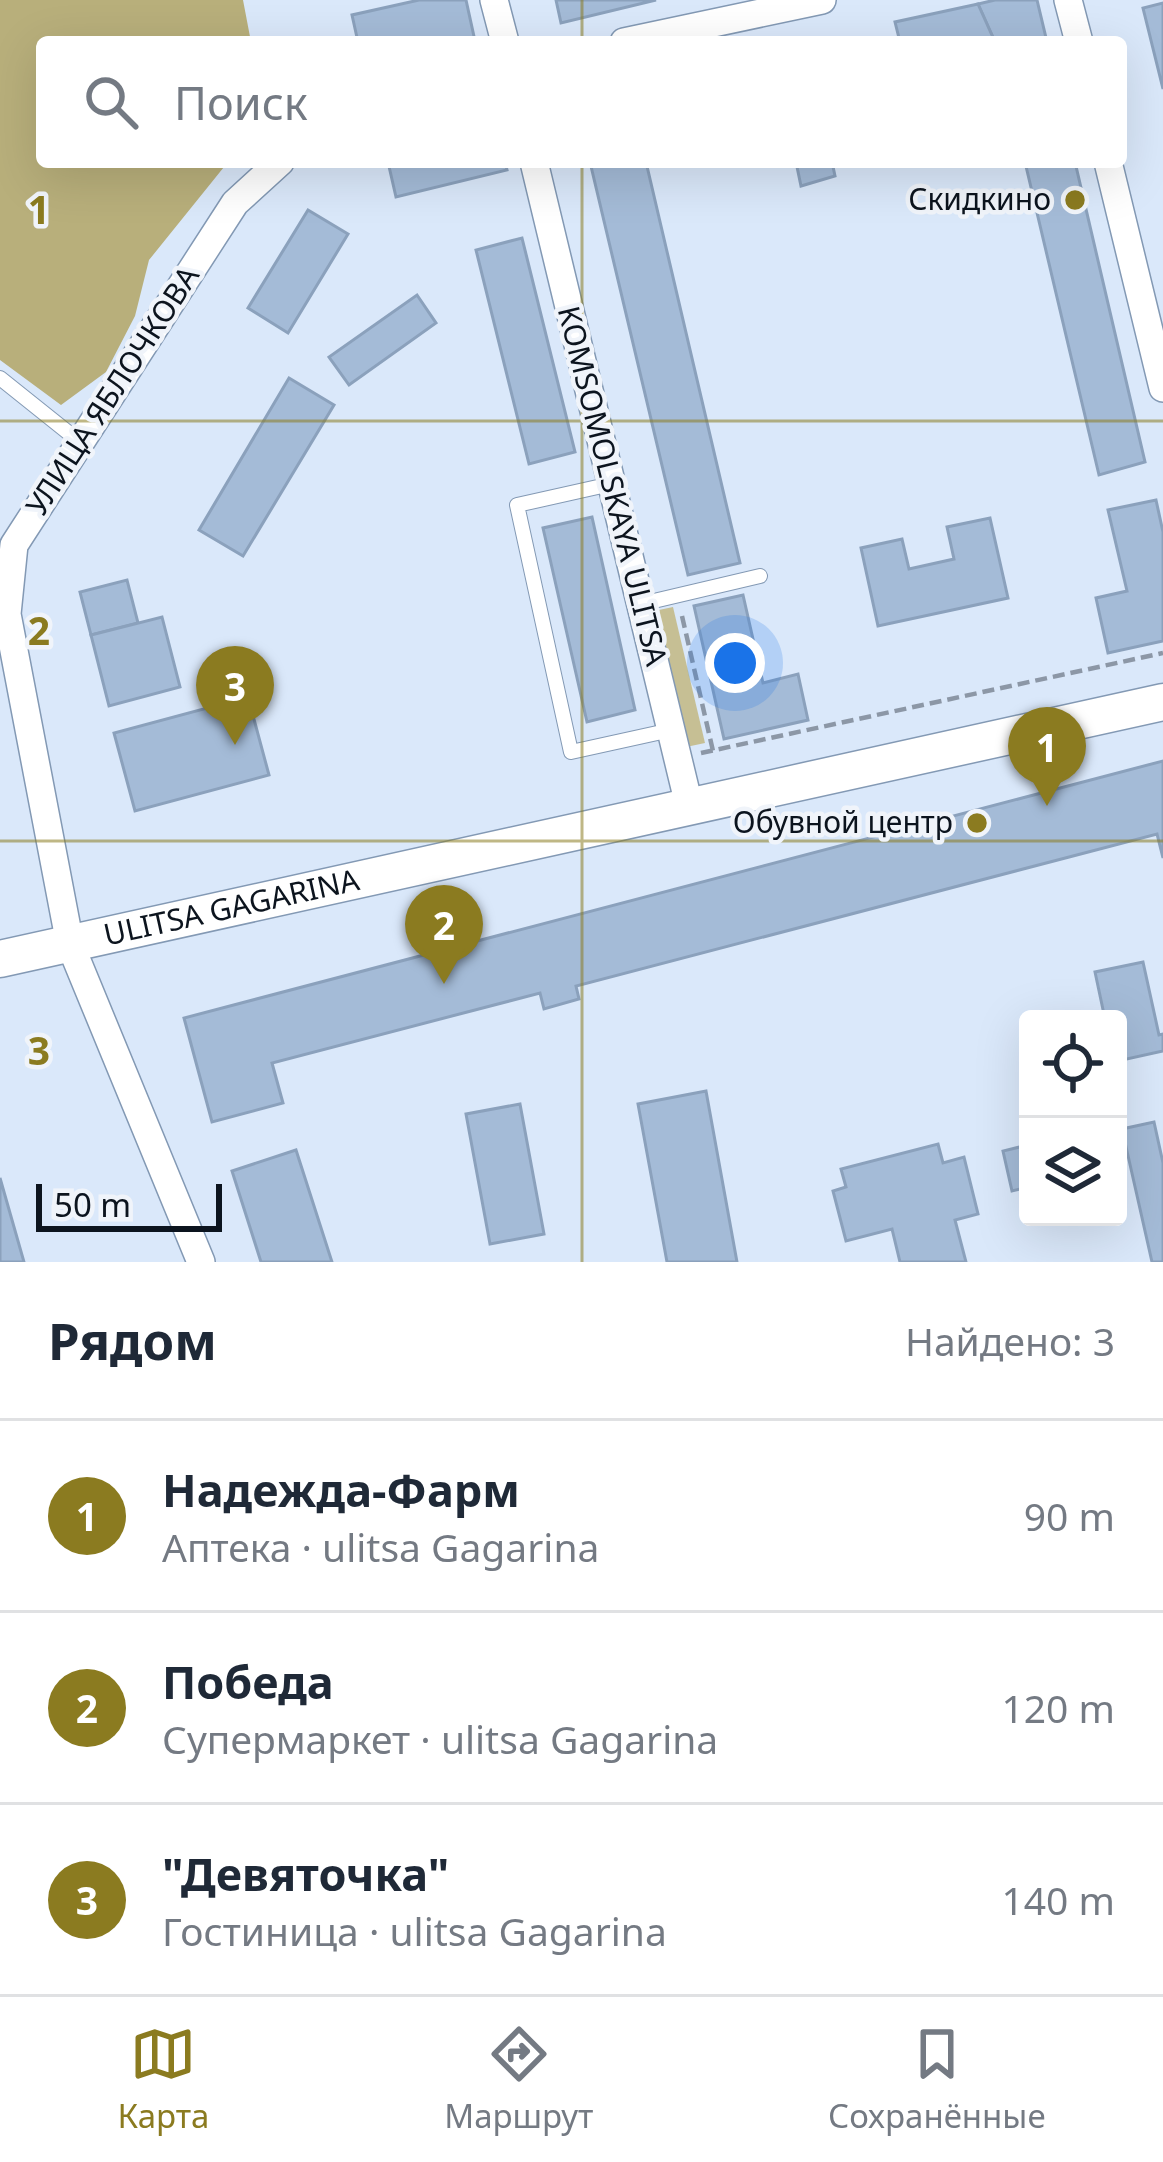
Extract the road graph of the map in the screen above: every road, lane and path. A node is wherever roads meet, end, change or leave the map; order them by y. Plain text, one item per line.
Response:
1 (494, 0) edge
2 (822, 0) edge
3 (1068, 0) edge
4 (503, 36) edge
5 (652, 36) edge
6 (1077, 36) edge
7 (273, 168) edge
8 (535, 168) edge
9 (1109, 168) edge
10 (0, 378) edge
11 (1163, 388) edge
12 (80, 442) junction
13 (612, 484) junction
14 (760, 576) dead end
15 (677, 596) junction
16 (641, 604) junction
17 (1163, 653) edge
18 (1163, 702) edge
19 (671, 730) junction
20 (713, 751) junction
21 (678, 758) junction
22 (690, 809) junction
23 (70, 944) junction
24 (0, 959) edge
25 (201, 1262) edge

1 - 4 street
2 - 5 street
3 - 6 street
7 - 12 street, УЛИЦА ЯБЛОЧКОВА
8 - 13 street, KOMSOMOLSKAYA ULITSA
9 - 11 street
10 - 12 lane
12 - 23 street, УЛИЦА ЯБЛОЧКОВА
13 - 16 street, KOMSOMOLSKAYA ULITSA
13 - 19 lane
14 - 15 lane
15 - 16 lane
15 - 20 path
16 - 19 street, KOMSOMOLSKAYA ULITSA
17 - 20 path
18 - 22 street, ULITSA GAGARINA
19 - 21 street, KOMSOMOLSKAYA ULITSA
20 - 21 path
21 - 22 street, KOMSOMOLSKAYA ULITSA
22 - 23 street, ULITSA GAGARINA
23 - 24 street, ULITSA GAGARINA
23 - 25 street, УЛИЦА ЯБЛОЧКОВА

